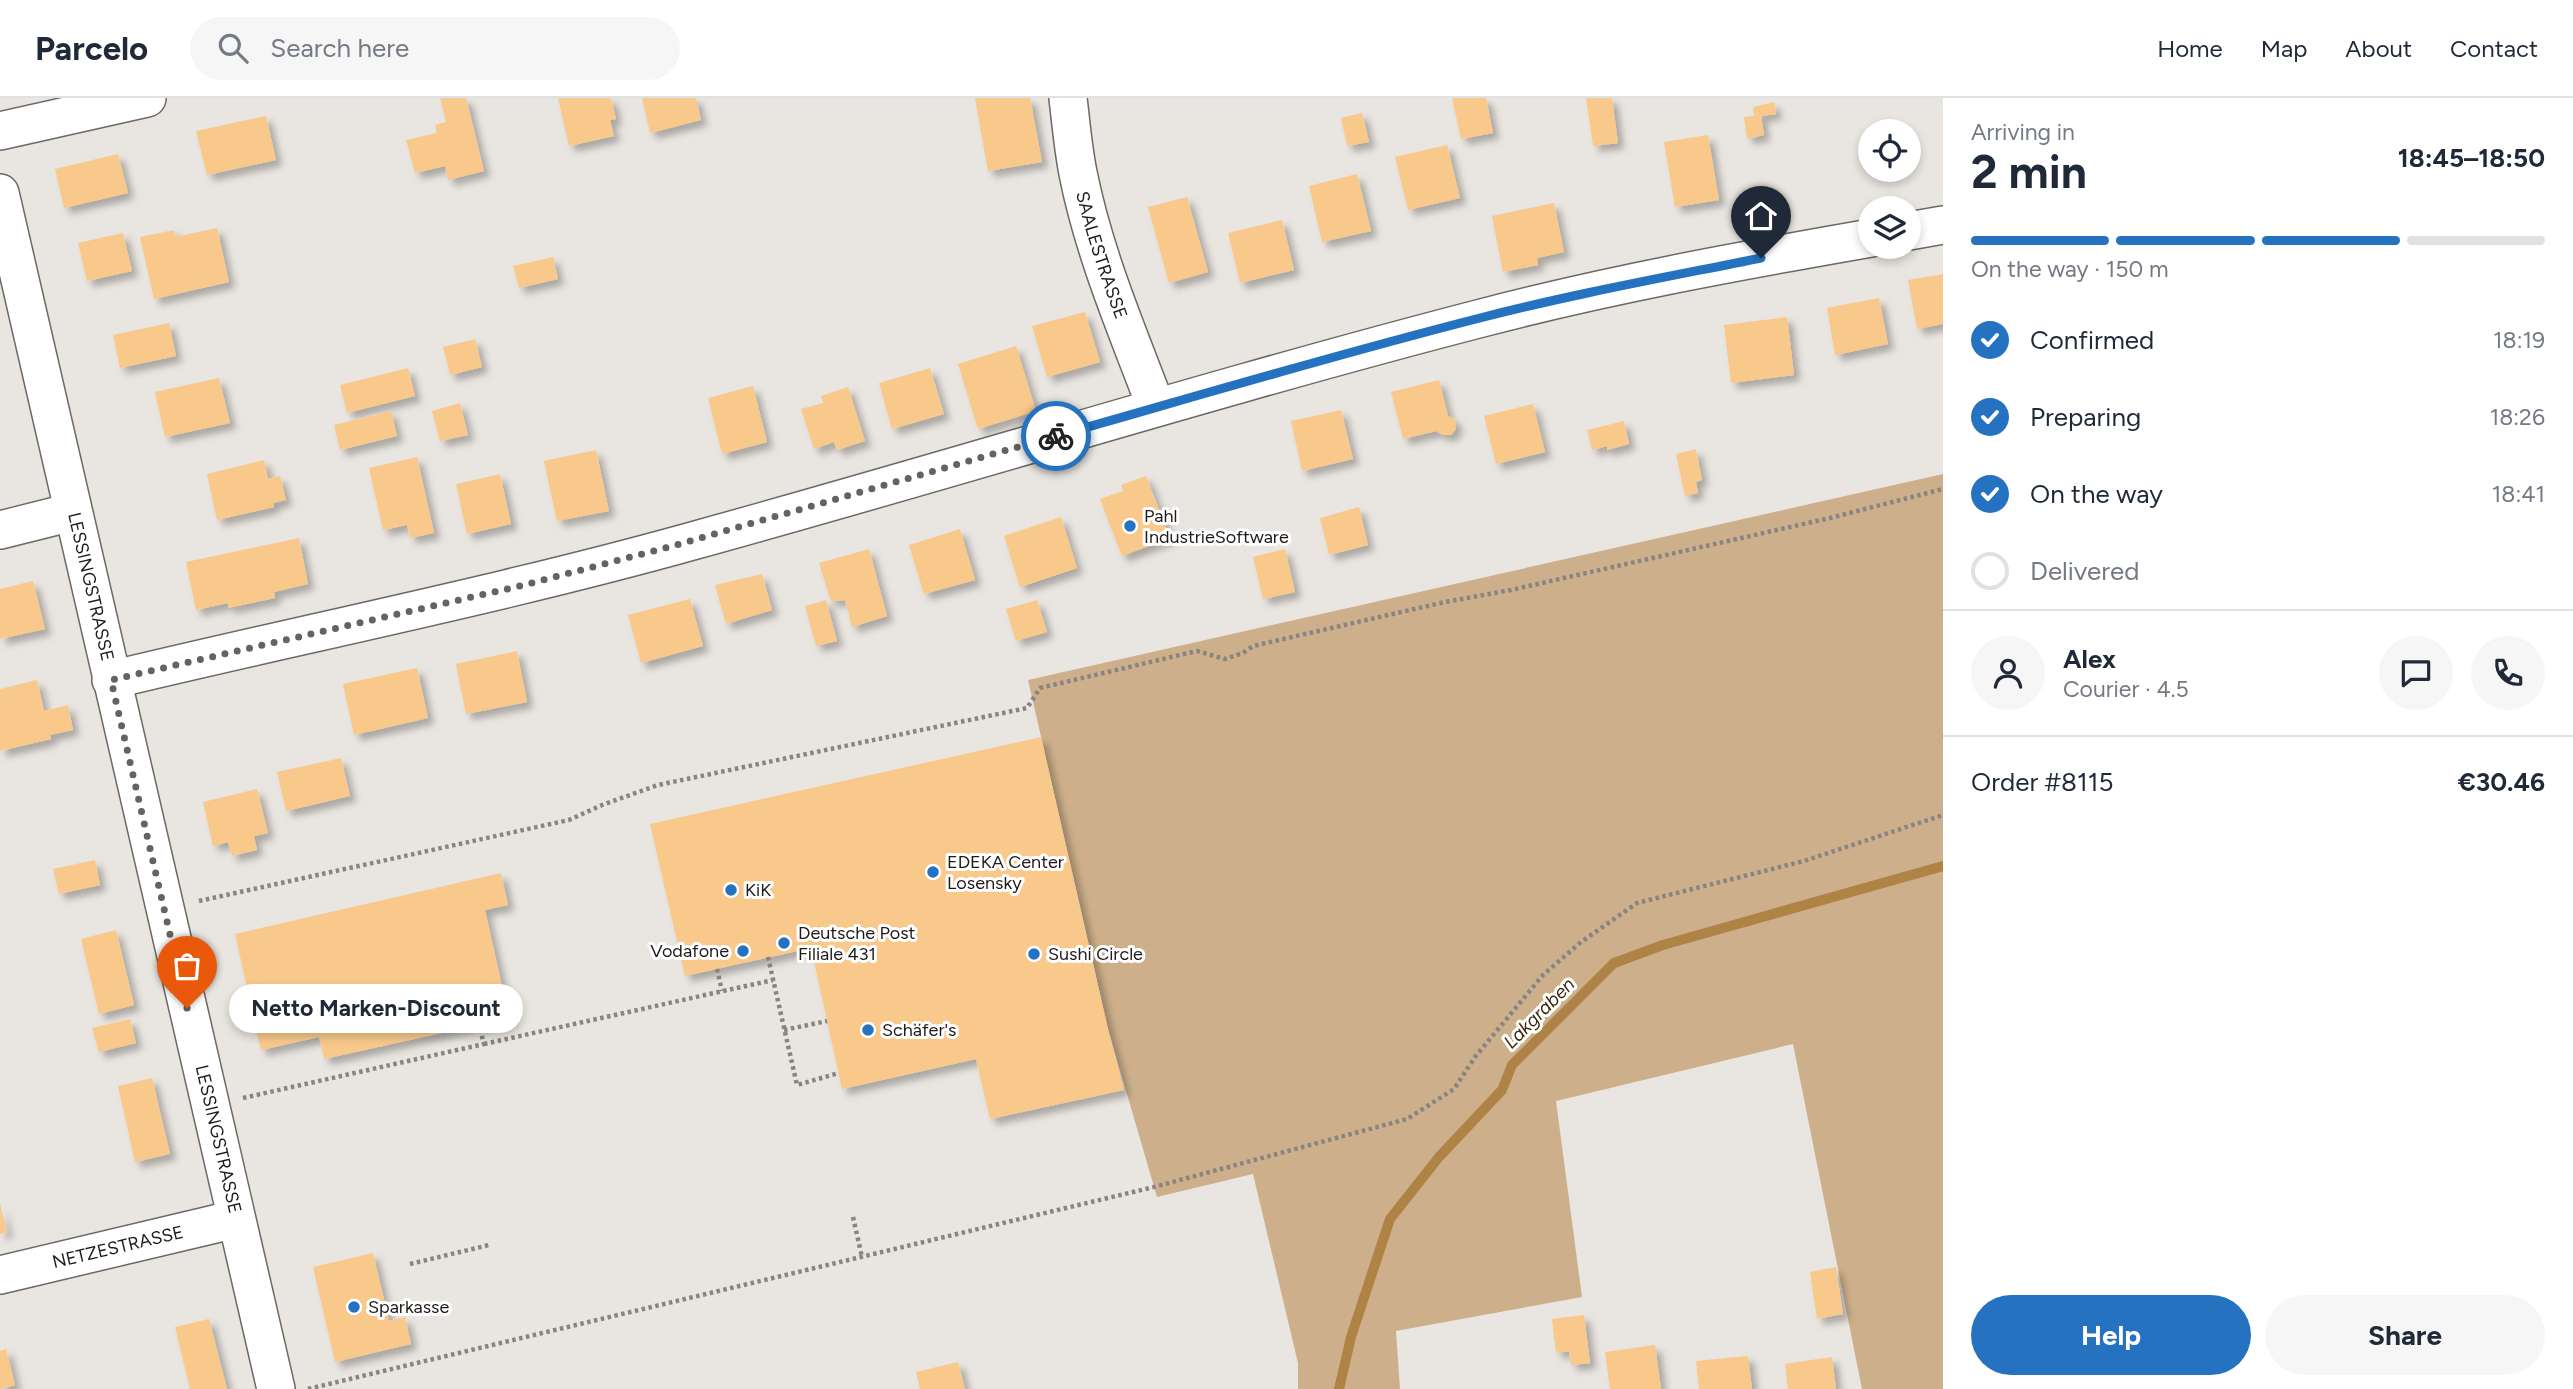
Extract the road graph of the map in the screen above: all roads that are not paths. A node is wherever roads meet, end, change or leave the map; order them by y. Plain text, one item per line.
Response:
1 (147, 98) edge
2 (1068, 98) edge
3 (0, 131) edge
4 (0, 193) edge
5 (1943, 225) edge
6 (1921, 229) edge
7 (1858, 240) edge
8 (1156, 407) junction
9 (72, 512) junction
10 (0, 530) edge
11 (111, 680) junction
12 (236, 1219) junction
13 (0, 1275) edge
14 (276, 1389) edge

1 - 3 street
2 - 8 street, SAALESTRASSE
4 - 9 street, LESSINGSTRASSE
5 - 6 street
7 - 8 street
8 - 11 street
9 - 10 street
9 - 11 street, LESSINGSTRASSE
11 - 12 street, LESSINGSTRASSE
12 - 13 street, NETZESTRASSE
12 - 14 street, LESSINGSTRASSE

